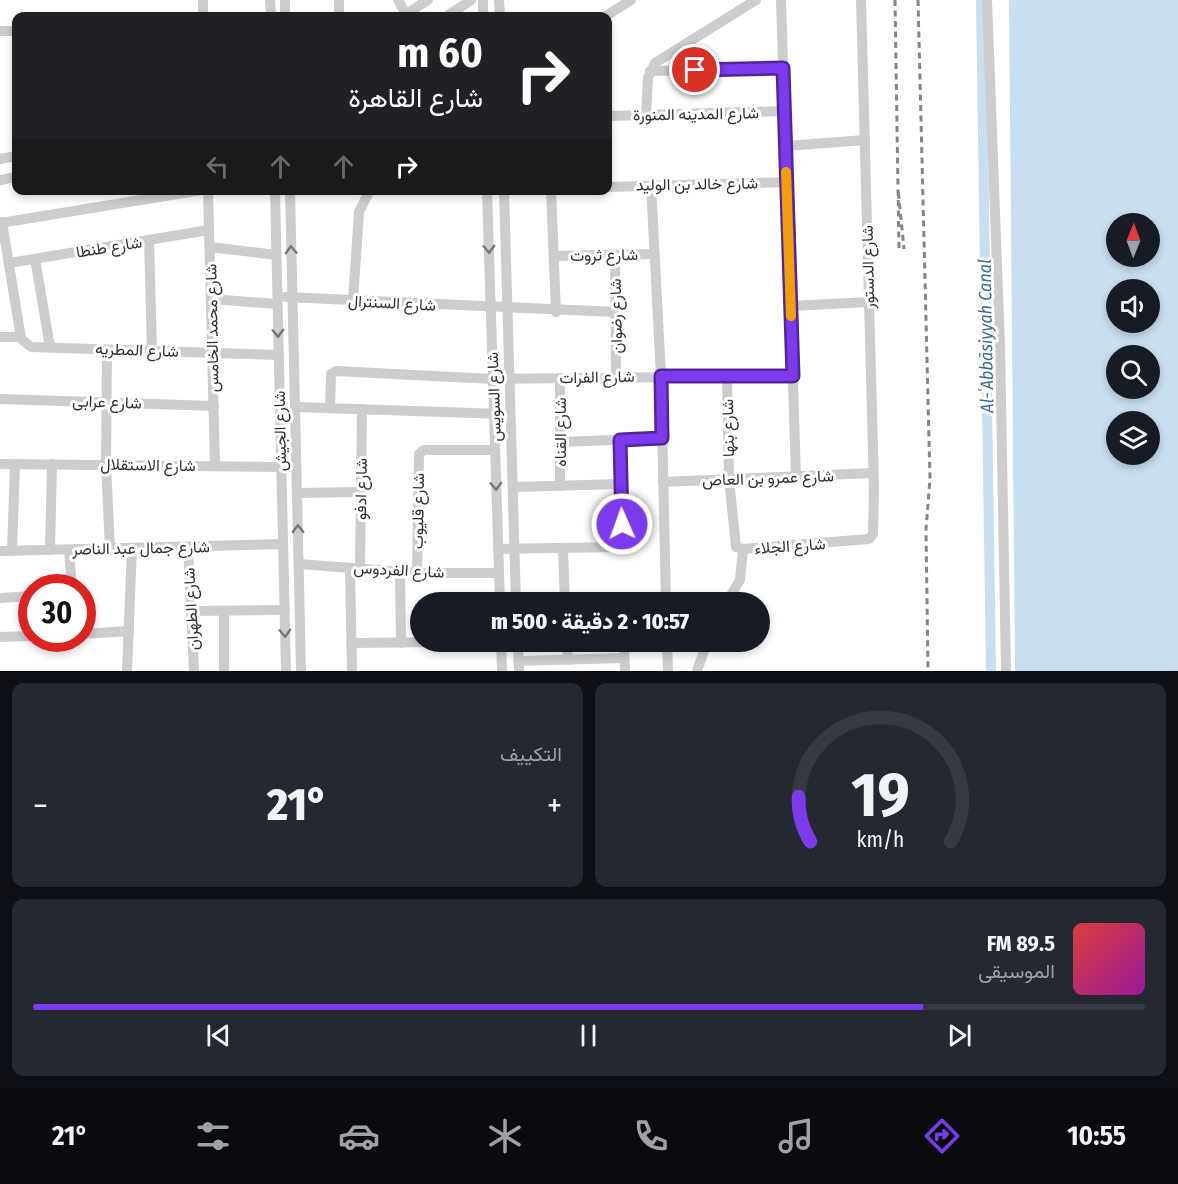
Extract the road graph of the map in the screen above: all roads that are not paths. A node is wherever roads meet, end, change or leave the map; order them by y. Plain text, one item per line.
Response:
1 (426, 0) edge
2 (471, 0) edge
3 (631, 0) edge
4 (756, 0) edge
5 (781, 0) edge
6 (861, 0) edge
7 (987, 0) edge
8 (409, 12) edge
9 (453, 12) edge
10 (612, 12) edge
11 (783, 68) junction
12 (650, 71) junction
13 (785, 111) junction
14 (646, 114) junction
15 (612, 116) edge
16 (865, 140) junction
17 (786, 146) junction
18 (787, 182) junction
19 (651, 185) junction
20 (612, 187) edge
21 (171, 195) edge
22 (208, 195) edge
23 (275, 195) edge
24 (290, 195) edge
25 (368, 195) edge
26 (487, 195) edge
27 (504, 195) edge
28 (551, 195) edge
29 (1, 222) edge
30 (209, 230) junction
31 (149, 240) junction
32 (210, 248) junction
33 (654, 254) junction
34 (276, 255) junction
35 (554, 256) junction
36 (615, 256) junction
37 (35, 259) junction
38 (9, 263) junction
39 (292, 298) junction
40 (211, 299) junction
41 (277, 300) junction
42 (353, 301) junction
43 (868, 302) junction
44 (791, 306) junction
45 (491, 308) junction
46 (506, 309) junction
47 (556, 312) junction
48 (615, 312) junction
49 (0, 338) edge
50 (21, 338) junction
51 (50, 347) junction
52 (107, 349) junction
53 (152, 351) junction
54 (212, 353) junction
55 (278, 355) junction
56 (661, 376) junction
57 (727, 376) junction
58 (793, 376) junction
59 (616, 377) junction
60 (560, 378) junction
61 (493, 379) junction
62 (509, 379) junction
63 (0, 399) edge
64 (106, 402) junction
65 (214, 406) junction
66 (295, 407) junction
67 (330, 408) junction
68 (362, 409) junction
69 (494, 414) junction
70 (510, 415) junction
71 (662, 438) junction
72 (620, 440) junction
73 (560, 442) junction
74 (495, 450) junction
75 (0, 464) edge
76 (15, 464) junction
77 (52, 464) junction
78 (106, 465) junction
79 (215, 466) junction
80 (281, 467) junction
81 (296, 467) junction
82 (873, 473) junction
83 (796, 477) junction
84 (729, 479) junction
85 (663, 482) junction
86 (621, 484) junction
87 (560, 486) junction
88 (513, 487) junction
89 (361, 492) junction
90 (297, 493) junction
91 (873, 534) joint
92 (283, 544) junction
93 (188, 547) junction
94 (110, 548) junction
95 (132, 548) junction
96 (498, 549) junction
97 (515, 549) junction
98 (563, 549) junction
99 (743, 549) junction
100 (50, 550) junction
101 (69, 550) junction
102 (0, 551) edge
103 (12, 551) junction
104 (299, 564) junction
105 (355, 568) junction
106 (400, 572) junction
107 (417, 573) junction
108 (499, 573) junction
109 (71, 574) edge
110 (299, 578) junction
111 (284, 579) junction
112 (500, 592) edge
113 (516, 592) edge
114 (565, 592) edge
115 (666, 592) edge
116 (733, 592) edge
117 (18, 597) edge
118 (0, 598) edge
119 (224, 610) junction
120 (285, 610) junction
121 (191, 611) junction
122 (129, 632) junction
123 (96, 633) edge
124 (18, 636) edge
125 (0, 637) edge
126 (351, 643) junction
127 (401, 643) junction
128 (410, 643) edge
129 (501, 652) edge
130 (568, 652) edge
131 (624, 652) edge
132 (667, 652) edge
133 (704, 652) edge
134 (624, 658) junction
135 (568, 660) junction
136 (519, 666) edge
137 (127, 671) edge
138 (194, 671) edge
139 (224, 671) edge
140 (286, 671) edge
141 (301, 671) edge
142 (352, 671) edge
143 (502, 671) edge
144 (625, 671) edge
145 (668, 671) edge
146 (697, 671) edge
147 (1006, 671) edge

1 - 8 street
2 - 9 street
3 - 10 street
4 - 12 street
5 - 11 street
6 - 16 street, شارع الدستور
7 - 147 street
11 - 12 street
11 - 13 street
12 - 14 street
13 - 14 street, شارع المدينه المنورة
13 - 17 street
14 - 15 street, شارع المدينه المنورة
16 - 17 street
16 - 43 street, شارع الدستور
17 - 18 street
18 - 19 street, شارع خالد بن الوليد
18 - 44 street
19 - 20 street, شارع خالد بن الوليد
19 - 33 street
21 - 29 street
22 - 30 street, شارع محمد الخامس
23 - 34 street, شارع الجيش
39 -> 24 street, شارع الجيش
25 - 42 street
26 -> 45 street, شارع السويس
27 - 46 street, شارع السويس
28 - 35 street
29 - 38 street
30 - 31 street, شارع طنطا
30 - 32 street, شارع محمد الخامس
31 - 37 street, شارع طنطا
31 - 53 street
32 - 34 street
32 - 40 street, شارع محمد الخامس
33 - 36 street, شارع ثروت
33 - 56 street
34 - 41 street, شارع الجيش
35 - 36 street, شارع ثروت
35 - 47 street
36 - 48 street, شارع رضوان
37 - 38 street, شارع طنطا
37 - 51 street
38 - 50 street
39 - 41 street, شارع السنترال
39 - 42 street, شارع السنترال
39 - 66 street, شارع الجيش
40 - 41 street, شارع السنترال
40 - 54 street, شارع محمد الخامس
41 -> 55 street, شارع الجيش
42 - 45 street, شارع السنترال
43 - 44 street
43 - 82 street, شارع الدستور
44 - 58 street
45 - 46 street, شارع السنترال
45 - 61 street, شارع السويس
46 - 47 street, شارع السنترال
46 - 62 street, شارع السويس
47 - 48 street, شارع السنترال
48 - 59 street, شارع رضوان
49 - 50 street, شارع المطريه
50 - 51 street, شارع المطريه
51 - 52 street, شارع المطريه
52 - 53 street, شارع المطريه
52 - 64 street
53 - 54 street, شارع المطريه
54 - 55 street, شارع المطريه
54 - 65 street, شارع محمد الخامس
55 - 80 street, شارع الجيش
56 - 57 street, شارع الفرات
56 - 59 street, شارع الفرات
56 - 71 street
57 - 58 street, شارع الفرات
57 - 84 street, شارع بنها
58 - 83 street
59 - 60 street, شارع الفرات
60 - 62 street, شارع الفرات
60 - 73 street, شارع القناه
61 - 62 street, شارع الفرات
61 - 67 street, شارع الفرات
61 - 69 street, شارع السويس
62 - 70 street, شارع السويس
63 - 64 street, شارع عرابى
64 - 65 street, شارع عرابى
64 - 78 street
65 - 79 street, شارع محمد الخامس
66 - 67 street
66 - 81 street, شارع الجيش
67 - 68 street
68 - 69 street
68 - 89 street, شارع ادفو
69 - 70 street
69 - 74 street, شارع السويس
70 - 88 street, شارع السويس
71 - 72 street
71 - 85 street
72 - 73 street
72 - 86 street
73 - 87 street, شارع القناه
74 -> 96 street, شارع السويس
74 - 107 street, شارع قليوب
75 - 76 street, شارع الاستقلال
76 - 77 street, شارع الاستقلال
76 - 103 street
77 - 78 street, شارع الاستقلال
77 - 100 street
78 - 79 street, شارع الاستقلال
78 - 94 street
79 - 80 street, شارع الاستقلال
80 - 81 street, شارع الاستقلال
80 - 92 street, شارع الجيش
81 - 90 street, شارع الجيش
82 - 83 street, شارع عمرو بن العاص
82 - 91 street, شارع الدستور
83 - 84 street, شارع عمرو بن العاص
84 - 85 street, شارع عمرو بن العاص
84 - 99 street, شارع الجلاء
85 - 115 street
86 - 87 street
86 - 98 street
87 - 88 street
88 - 97 street, شارع السويس
89 - 90 street
89 - 105 street, شارع ادفو
104 -> 90 street, شارع الجيش
91 - 99 street, شارع الجلاء
92 - 93 street, شارع جمال عبد الناصر
92 - 111 street, شارع الجيش
93 - 95 street, شارع جمال عبد الناصر
93 - 121 street, شارع الطهران
94 - 95 street, شارع جمال عبد الناصر
94 - 101 street, شارع جمال عبد الناصر
95 - 122 street
96 - 97 street
96 - 108 street, شارع السويس
97 - 98 street
97 - 113 street, شارع السويس
98 - 114 street
99 - 116 street
100 - 101 street, شارع جمال عبد الناصر
100 - 103 street, شارع جمال عبد الناصر
101 - 109 street
102 - 103 street, شارع جمال عبد الناصر
104 - 105 street, شارع الفردوس
104 - 110 street, شارع الجيش
105 - 106 street, شارع الفردوس
105 - 126 street, شارع ادفو
106 - 107 street, شارع الفردوس
106 - 127 street
107 - 108 street, شارع الفردوس
108 - 112 street, شارع السويس
110 - 111 street
110 - 141 street, شارع الجيش
111 - 120 street, شارع الجيش
117 - 118 street
119 - 120 street
119 - 121 street
119 - 139 street
120 -> 140 street, شارع الجيش
121 - 138 street, شارع الطهران
122 - 123 street
122 - 137 street
124 - 125 street
126 - 127 street
126 - 142 street, شارع ادفو
127 - 128 street
129 - 143 street
130 - 135 street
131 - 134 street
132 - 145 street
133 - 146 street
134 - 135 street
134 - 144 street
135 - 136 street

